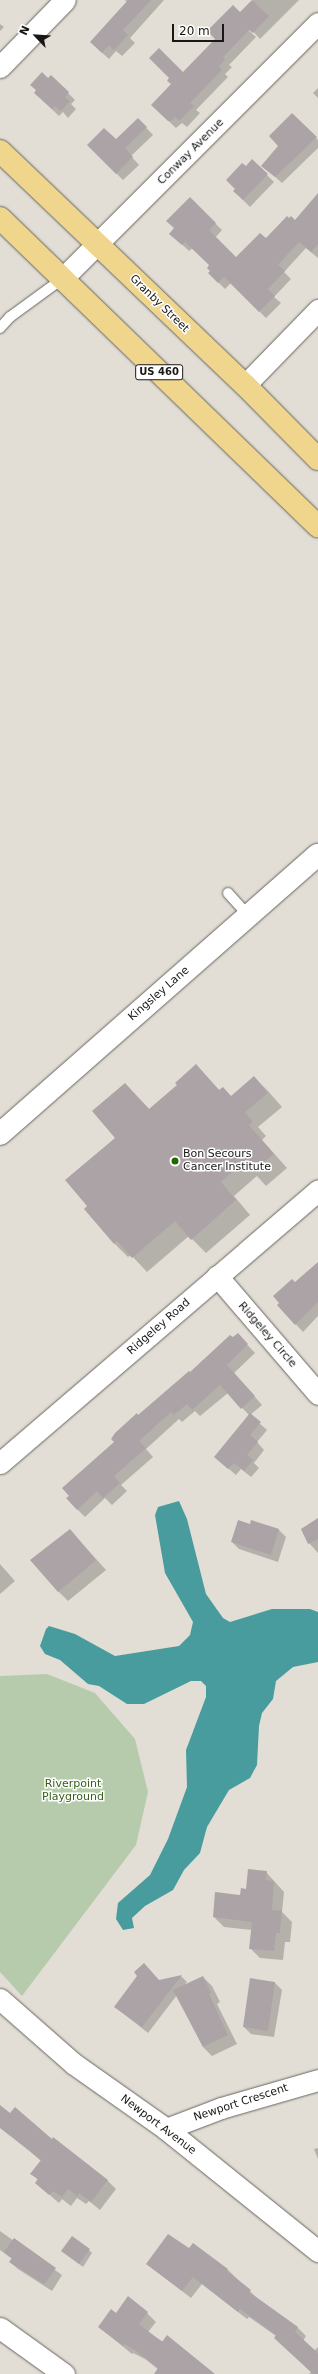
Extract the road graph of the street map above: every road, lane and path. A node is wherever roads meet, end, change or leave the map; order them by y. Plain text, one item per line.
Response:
1 (65, 0) edge
2 (318, 23) edge
3 (0, 67) edge
4 (0, 151) edge
5 (0, 218) edge
6 (97, 244) junction
7 (62, 279) junction
8 (318, 310) edge
9 (0, 328) edge
10 (245, 385) junction
11 (318, 459) edge
12 (318, 526) edge
13 (318, 855) edge
14 (228, 893) dead end
15 (249, 916) junction
16 (0, 1134) edge
17 (318, 1190) edge
18 (217, 1276) junction
19 (318, 1394) edge
20 (0, 1463) edge
21 (0, 1999) edge
22 (318, 2080) edge
23 (166, 2129) junction
24 (318, 2251) edge
25 (0, 2328) edge
26 (64, 2374) edge

1 - 3 street
2 - 6 street, Conway Avenue
4 - 6 main road, Granby Street
5 - 7 main road, US 460
6 - 7 street, Conway Avenue
6 - 10 main road, Granby Street
7 - 9 lane
7 - 12 main road, US 460
8 - 10 street
10 - 11 main road, Granby Street
13 - 15 street, Kingsley Lane
14 - 15 lane
15 - 16 street, Kingsley Lane
17 - 18 street, Ridgeley Road
18 - 19 street, Ridgeley Circle
18 - 20 street, Ridgeley Road
21 - 23 street, Newport Avenue
22 - 23 street, Newport Crescent
23 - 24 street, Newport Avenue
25 - 26 street

